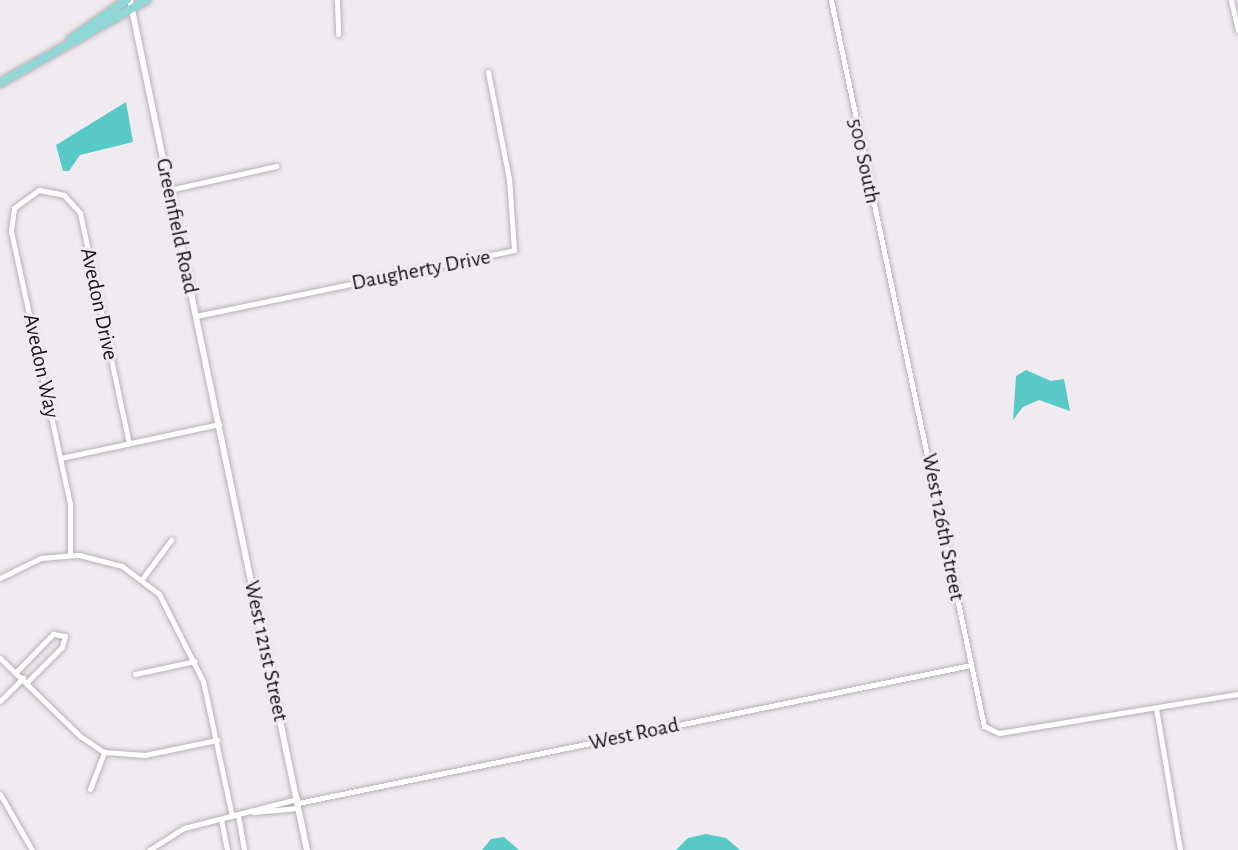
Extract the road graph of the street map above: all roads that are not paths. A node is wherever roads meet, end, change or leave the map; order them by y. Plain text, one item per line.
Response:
1 (147, 0) edge
2 (337, 0) edge
3 (831, 0) edge
4 (1231, 0) edge
5 (129, 3) edge
6 (1238, 30) edge
7 (338, 34) dead end
8 (488, 72) dead end
9 (0, 83) edge
10 (276, 166) dead end
11 (39, 190) joint
12 (169, 190) junction
13 (196, 316) junction
14 (899, 321) joint
15 (219, 424) junction
16 (129, 443) junction
17 (225, 451) joint
18 (61, 458) junction
19 (171, 540) dead end
20 (70, 555) junction
21 (0, 578) edge
22 (142, 579) junction
23 (0, 658) edge
24 (195, 661) junction
25 (971, 665) junction
26 (17, 671) junction
27 (135, 674) dead end
28 (25, 680) junction
29 (1238, 694) edge
30 (0, 701) edge
31 (1156, 708) junction
32 (217, 740) junction
33 (104, 752) junction
34 (90, 789) dead end
35 (0, 794) edge
36 (298, 803) junction
37 (235, 816) junction
38 (221, 819) junction
39 (32, 850) edge
40 (149, 850) edge
41 (227, 850) edge
42 (244, 850) edge
43 (307, 850) edge
44 (1180, 850) edge

1 - 5 main road
2 - 7 street
3 - 14 street, 500 South
4 - 6 street
5 - 9 main road
5 - 12 street, Greenfield Road
8 - 13 street, Daugherty Drive
10 - 12 street
11 - 16 street, Avedon Drive
11 - 18 street, Avedon Way
12 - 13 street, Greenfield Road
13 - 15 street, Greenfield Road
14 - 25 street, West 126th Street
15 - 16 street
15 - 17 street, Greenfield Road
16 - 18 street
17 - 36 street, West 121st Street
18 - 20 street, Avedon Way
19 - 22 street
20 - 21 street
20 - 22 street
22 - 24 street
23 - 26 street
24 - 27 street
24 - 32 street
25 - 31 street, West 126th Street
25 - 36 street, West Road
26 - 28 street
26 - 28 street
28 - 30 street
28 - 33 street
29 - 31 street
31 - 44 street
32 - 33 street
32 - 37 street
33 - 34 street
35 - 39 street
36 - 37 street, West Road
36 - 43 street, West 121st Street
37 - 38 street, West Road
37 - 42 street
38 - 40 street, West Road
38 - 41 street

